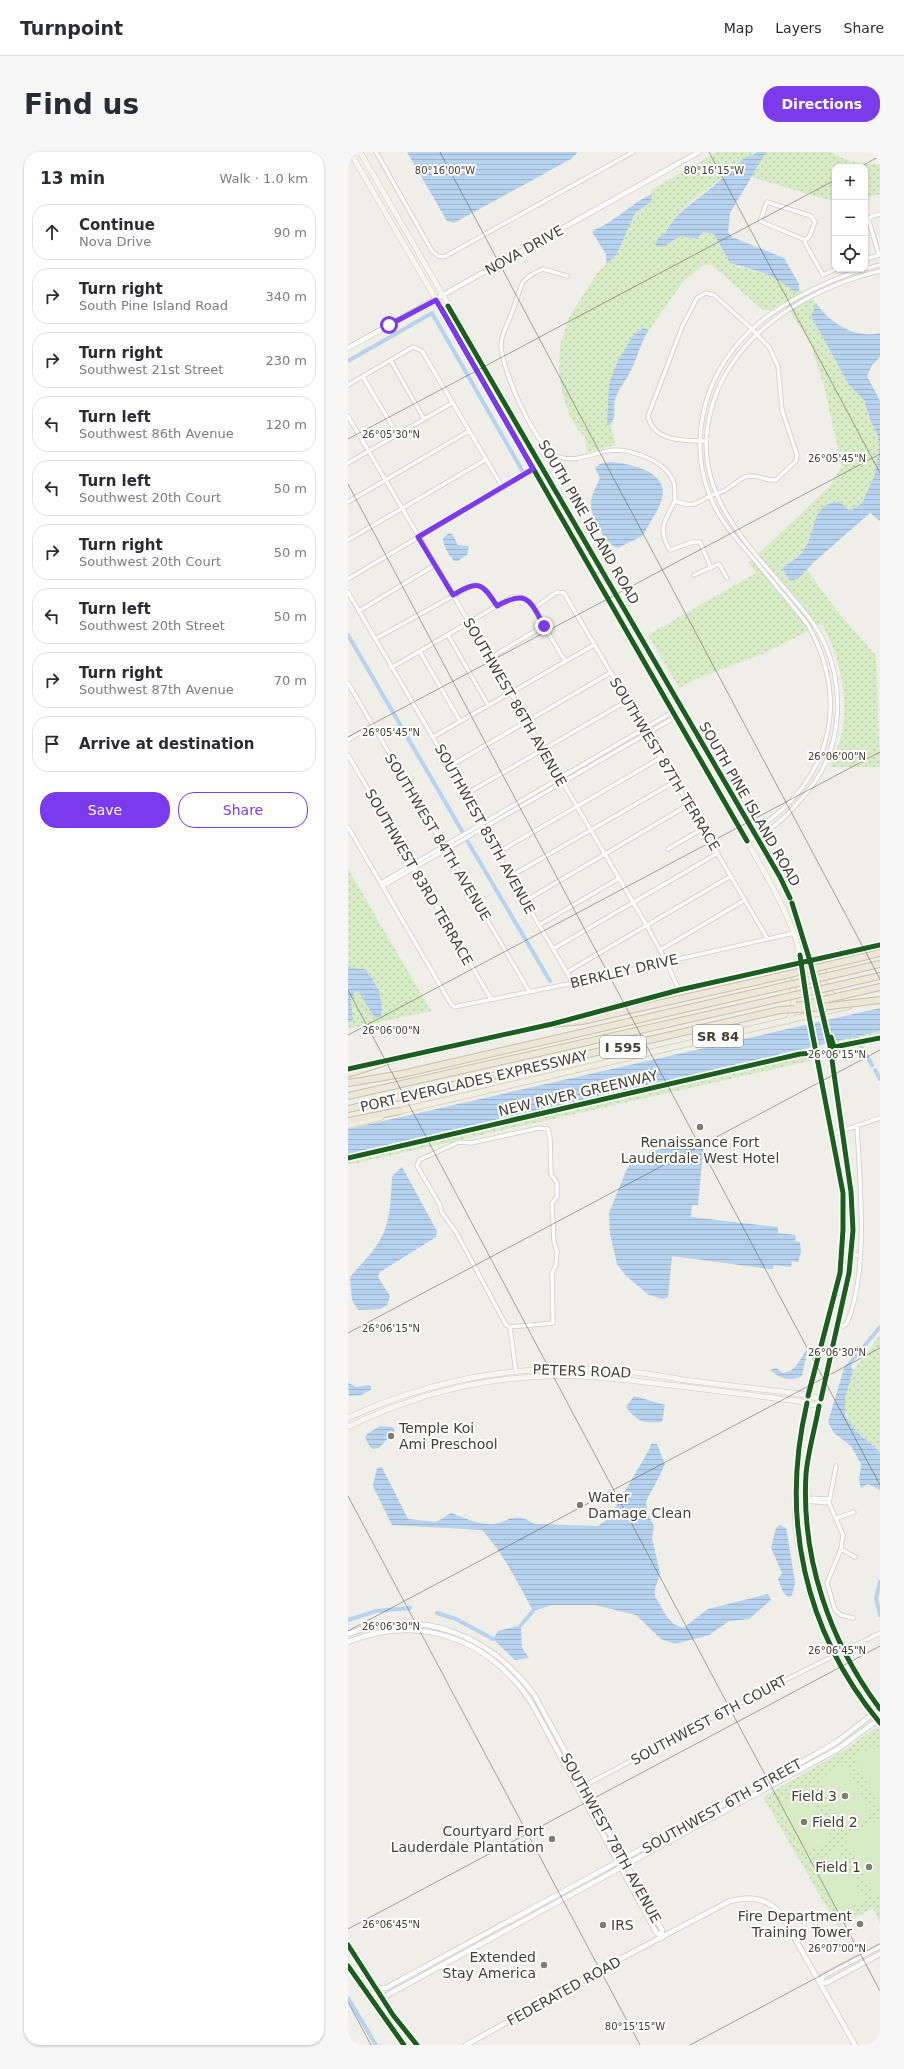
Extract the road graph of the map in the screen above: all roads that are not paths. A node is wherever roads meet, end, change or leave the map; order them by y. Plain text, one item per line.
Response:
1 (350, 152) edge
2 (360, 152) edge
3 (376, 152) edge
4 (633, 152) edge
5 (699, 152) edge
6 (880, 214) edge
7 (806, 240) junction
8 (880, 255) edge
9 (868, 258) edge
10 (880, 265) edge
11 (832, 271) edge
12 (880, 272) edge
13 (567, 276) dead end
14 (442, 296) junction
15 (436, 300) junction
16 (752, 329) junction
17 (757, 334) junction
18 (348, 348) edge
19 (391, 361) junction
20 (362, 377) junction
21 (348, 385) edge
22 (452, 403) junction
23 (348, 416) edge
24 (424, 419) junction
25 (469, 431) junction
26 (397, 434) junction
27 (699, 441) junction
28 (706, 441) junction
29 (369, 451) junction
30 (485, 460) junction
31 (348, 463) edge
32 (533, 469) junction
33 (386, 480) junction
34 (503, 488) junction
35 (716, 494) junction
36 (710, 496) junction
37 (675, 501) junction
38 (348, 502) edge
39 (402, 508) junction
40 (418, 537) junction
41 (348, 540) edge
42 (435, 565) junction
43 (711, 568) junction
44 (694, 575) dead end
45 (726, 578) dead end
46 (348, 579) edge
47 (348, 592) edge
48 (453, 595) junction
49 (497, 606) junction
50 (534, 608) junction
51 (359, 611) junction
52 (469, 622) junction
53 (544, 626) junction
54 (448, 635) junction
55 (375, 639) junction
56 (594, 645) junction
57 (420, 652) junction
58 (490, 658) junction
59 (565, 661) junction
60 (391, 668) junction
61 (610, 673) junction
62 (348, 683) edge
63 (510, 693) junction
64 (627, 701) junction
65 (488, 705) junction
66 (683, 710) junction
67 (674, 714) junction
68 (526, 721) junction
69 (460, 722) junction
70 (372, 725) junction
71 (644, 729) junction
72 (647, 733) junction
73 (433, 737) junction
74 (348, 740) edge
75 (543, 750) junction
76 (348, 755) edge
77 (662, 757) junction
78 (450, 766) junction
79 (560, 778) junction
80 (676, 781) junction
81 (562, 782) junction
82 (466, 794) junction
83 (690, 804) junction
84 (576, 807) junction
85 (482, 826) junction
86 (348, 827) edge
87 (704, 828) junction
88 (590, 831) junction
89 (754, 831) junction
90 (757, 837) junction
91 (746, 841) junction
92 (445, 847) junction
93 (668, 849) dead end
94 (718, 852) junction
95 (497, 853) junction
96 (604, 854) junction
97 (413, 866) junction
98 (511, 876) junction
99 (731, 876) junction
100 (618, 879) junction
101 (382, 884) junction
102 (776, 893) junction
103 (745, 900) junction
104 (525, 901) junction
105 (632, 902) junction
106 (792, 903) junction
107 (539, 925) junction
108 (647, 926) junction
109 (794, 933) junction
110 (767, 938) junction
111 (880, 945) edge
112 (553, 949) junction
113 (660, 950) junction
114 (880, 953) edge
115 (832, 956) junction
116 (666, 961) junction
117 (810, 961) junction
118 (802, 964) junction
119 (880, 964) edge
120 (773, 970) junction
121 (567, 972) junction
122 (880, 976) edge
123 (573, 983) junction
124 (880, 987) edge
125 (679, 990) junction
126 (529, 991) junction
127 (491, 1000) junction
128 (880, 1000) edge
129 (848, 1006) junction
130 (780, 1010) junction
131 (822, 1012) junction
132 (809, 1016) junction
133 (788, 1021) junction
134 (552, 1024) junction
135 (383, 1062) junction
136 (348, 1069) edge
137 (348, 1074) edge
138 (348, 1083) edge
139 (348, 1096) edge
140 (348, 1109) edge
141 (399, 1111) junction
142 (880, 1118) edge
143 (348, 1121) edge
144 (348, 1125) edge
145 (857, 1127) junction
146 (842, 1132) junction
147 (832, 1134) junction
148 (841, 1256) junction
149 (850, 1256) junction
150 (860, 1256) junction
151 (837, 1325) junction
152 (510, 1328) junction
153 (516, 1370) junction
154 (517, 1378) junction
155 (808, 1396) junction
156 (821, 1399) junction
157 (807, 1403) junction
158 (820, 1406) junction
159 (348, 1418) edge
160 (348, 1427) edge
161 (836, 1466) dead end
162 (807, 1500) junction
163 (829, 1501) junction
164 (796, 1512) junction
165 (854, 1512) dead end
166 (837, 1518) junction
167 (808, 1530) junction
168 (841, 1549) junction
169 (856, 1557) dead end
170 (853, 1618) dead end
171 (880, 1633) edge
172 (348, 1634) edge
173 (348, 1642) edge
174 (839, 1653) junction
175 (531, 1702) junction
176 (880, 1709) edge
177 (535, 1710) junction
178 (542, 1710) junction
179 (873, 1714) junction
180 (546, 1716) junction
181 (879, 1722) edge
182 (584, 1787) junction
183 (578, 1790) junction
184 (623, 1859) junction
185 (617, 1862) junction
186 (626, 1865) junction
187 (620, 1868) junction
188 (662, 1937) junction
189 (348, 1945) edge
190 (880, 1946) edge
191 (880, 1954) edge
192 (860, 1957) junction
193 (862, 1964) junction
194 (348, 1966) edge
195 (820, 1982) junction
196 (375, 1988) junction
197 (365, 1992) junction
198 (382, 1998) junction
199 (404, 2045) edge
200 (416, 2045) edge
201 (466, 2045) edge
202 (855, 2045) edge

1 - 15 main road, SOUTH PINE ISLAND ROAD
2 - 14 main road, SOUTH PINE ISLAND ROAD
3 - 4 street
5 - 14 street, NOVA DRIVE
6 - 8 street
7 - 7 street
7 - 11 street
8 - 9 street
10 - 16 street
12 - 17 street
13 - 37 street
14 - 15 street, NOVA DRIVE
14 - 66 main road, SOUTH PINE ISLAND ROAD
15 - 18 street, NOVA DRIVE
15 - 32 main road, SOUTH PINE ISLAND ROAD
16 - 17 street
16 - 27 street
16 - 27 street
17 - 28 street
17 - 35 street
19 - 20 street
19 - 22 street
19 - 24 street
20 - 21 street
20 - 26 street
22 - 24 street
22 - 25 street
23 - 29 street, SOUTHWEST 86TH AVENUE
24 - 26 street
25 - 30 street
25 - 33 street
26 - 29 street
27 - 28 street
27 - 36 street
28 - 35 street
29 - 31 street
29 - 33 street, SOUTHWEST 86TH AVENUE
30 - 34 street
30 - 39 street
32 - 34 street
32 - 67 main road, SOUTH PINE ISLAND ROAD
33 - 38 street
33 - 39 street, SOUTHWEST 86TH AVENUE
34 - 40 street
35 - 36 street
35 - 90 street
36 - 37 street
36 - 89 street
37 - 43 street
39 - 40 street, SOUTHWEST 86TH AVENUE
39 - 41 street
40 - 42 street, SOUTHWEST 86TH AVENUE
40 - 46 street
42 - 48 street, SOUTHWEST 86TH AVENUE
42 - 51 street
43 - 44 street
43 - 45 street
47 - 51 street, SOUTHWEST 85TH AVENUE
48 - 49 street
48 - 52 street, SOUTHWEST 86TH AVENUE
48 - 55 street
49 - 50 street
49 - 52 street
50 - 53 street
50 - 56 street, SOUTHWEST 87TH TERRACE
51 - 55 street, SOUTHWEST 85TH AVENUE
52 - 54 street
52 - 58 street, SOUTHWEST 86TH AVENUE
53 - 58 street
53 - 59 street
54 - 57 street
54 - 65 street
55 - 60 street, SOUTHWEST 85TH AVENUE
56 - 59 street
56 - 61 street, SOUTHWEST 87TH TERRACE
57 - 60 street
57 - 69 street
58 - 63 street, SOUTHWEST 86TH AVENUE
59 - 63 street
60 - 73 street, SOUTHWEST 85TH AVENUE
61 - 64 street, SOUTHWEST 87TH TERRACE
61 - 68 street
62 - 70 street, SOUTHWEST 84TH AVENUE
63 - 65 street
63 - 68 street, SOUTHWEST 86TH AVENUE
64 - 71 street, SOUTHWEST 87TH TERRACE
64 - 75 street
65 - 69 street
66 - 67 street
66 - 89 main road, SOUTH PINE ISLAND ROAD
67 - 71 street
67 - 72 street
67 - 91 main road, SOUTH PINE ISLAND ROAD
68 - 75 street, SOUTHWEST 86TH AVENUE
68 - 78 street
69 - 73 street
70 - 74 street
70 - 92 street, SOUTHWEST 84TH AVENUE
71 - 72 street, SOUTHWEST 87TH TERRACE
71 - 79 street
72 - 77 street, SOUTHWEST 87TH TERRACE
72 - 81 street
73 - 78 street, SOUTHWEST 85TH AVENUE
75 - 79 street, SOUTHWEST 86TH AVENUE
75 - 82 street
76 - 97 street, SOUTHWEST 83RD TERRACE
77 - 80 street, SOUTHWEST 87TH TERRACE
77 - 84 street
78 - 82 street, SOUTHWEST 85TH AVENUE
79 - 81 street, SOUTHWEST 86TH AVENUE
79 - 85 street
80 - 83 street, SOUTHWEST 87TH TERRACE
80 - 88 street
81 - 84 street, SOUTHWEST 86TH AVENUE
81 - 85 street
82 - 85 street, SOUTHWEST 85TH AVENUE
83 - 87 street, SOUTHWEST 87TH TERRACE
83 - 96 street
84 - 88 street, SOUTHWEST 86TH AVENUE
84 - 95 street
85 - 92 street
85 - 95 street, SOUTHWEST 85TH AVENUE
86 - 101 street
87 - 93 street
87 - 94 street, SOUTHWEST 87TH TERRACE
88 - 96 street, SOUTHWEST 86TH AVENUE
88 - 98 street
89 - 90 main road, SOUTH PINE ISLAND ROAD
89 - 91 street
90 - 91 street
90 - 106 main road, SOUTH PINE ISLAND ROAD
91 - 102 main road, SOUTH PINE ISLAND ROAD
92 - 97 street
92 - 126 street, SOUTHWEST 84TH AVENUE
94 - 99 street, SOUTHWEST 87TH TERRACE
94 - 105 street
95 - 98 street, SOUTHWEST 85TH AVENUE
96 - 100 street, SOUTHWEST 86TH AVENUE
96 - 104 street
97 - 101 street
97 - 127 street, SOUTHWEST 83RD TERRACE
98 - 104 street, SOUTHWEST 85TH AVENUE
99 - 103 street, SOUTHWEST 87TH TERRACE
99 - 108 street
100 - 105 street, SOUTHWEST 86TH AVENUE
100 - 107 street
101 - 127 street, BERKLEY DRIVE
102 - 106 main road
102 - 109 main road, SOUTH PINE ISLAND ROAD
103 - 110 street, SOUTHWEST 87TH TERRACE
103 - 113 street
104 - 107 street, SOUTHWEST 85TH AVENUE
105 - 108 street, SOUTHWEST 86TH AVENUE
105 - 112 street
106 - 117 main road, SOUTH PINE ISLAND ROAD
107 - 112 street, SOUTHWEST 85TH AVENUE
108 - 113 street, SOUTHWEST 86TH AVENUE
108 - 121 street
109 - 110 street, BERKLEY DRIVE
109 - 118 main road, SOUTH PINE ISLAND ROAD
110 - 116 street, BERKLEY DRIVE
111 - 115 main road
112 - 121 street, SOUTHWEST 85TH AVENUE
113 - 116 street, SOUTHWEST 86TH AVENUE
114 - 134 highway, bridge
115 - 117 main road
115 - 129 main road
116 - 123 street, BERKLEY DRIVE
116 - 125 street, SOUTHWEST 86TH AVENUE
117 - 118 main road
117 - 131 main road, SOUTH PINE ISLAND ROAD
118 - 120 main road
118 - 132 main road, SOUTH PINE ISLAND ROAD
119 - 138 highway, PORT EVERGLADES EXPRESSWAY / I 595, bridge
120 - 125 main road
120 - 133 main road
121 - 123 street, SOUTHWEST 85TH AVENUE
122 - 139 highway, bridge
123 - 126 street, BERKLEY DRIVE
124 - 130 highway, PORT EVERGLADES EXPRESSWAY / I 595, bridge
125 - 134 main road
126 - 127 street, BERKLEY DRIVE
128 - 129 main road, SR 84
128 - 130 highway, bridge
129 - 131 main road, SR 84
130 - 140 highway, PORT EVERGLADES EXPRESSWAY / I 595
131 - 132 main road, SR 84
131 - 146 main road, SOUTH PINE ISLAND ROAD
132 - 133 main road, SR 84
132 - 147 main road, SOUTH PINE ISLAND ROAD
133 - 141 main road, SR 84
134 - 135 main road
135 - 136 main road
135 - 137 highway
141 - 143 highway
141 - 144 main road, SR 84
142 - 145 street
145 - 146 street
145 - 150 street
146 - 147 street
146 - 149 main road, SOUTH PINE ISLAND ROAD
147 - 148 main road, SOUTH PINE ISLAND ROAD
148 - 149 street
148 - 155 main road, SOUTH PINE ISLAND ROAD
149 - 150 street
149 - 151 main road, SOUTH PINE ISLAND ROAD
150 - 151 street
151 - 156 main road, SOUTH PINE ISLAND ROAD
152 - 152 street
152 - 153 street
153 - 154 street
153 - 155 main road, PETERS ROAD
153 - 159 main road, PETERS ROAD
154 - 157 main road, PETERS ROAD
154 - 160 main road, PETERS ROAD
155 - 156 main road, PETERS ROAD
155 - 157 main road, SOUTH PINE ISLAND ROAD
156 - 158 main road, SOUTH PINE ISLAND ROAD
157 - 158 main road, PETERS ROAD
157 - 164 main road, SOUTH PINE ISLAND ROAD
158 - 162 main road, SOUTH PINE ISLAND ROAD
161 - 163 street
162 - 163 street
162 - 167 main road, SOUTH PINE ISLAND ROAD
163 - 166 street
164 - 167 main road
164 - 174 main road, SOUTH PINE ISLAND ROAD
165 - 166 street
166 - 168 street
167 - 174 main road, SOUTH PINE ISLAND ROAD
168 - 169 street
168 - 170 street
171 - 174 street, SOUTHWEST 6TH COURT
172 - 178 street, SOUTHWEST 78TH AVENUE
173 - 175 street, SOUTHWEST 78TH AVENUE
174 - 176 main road, SOUTH PINE ISLAND ROAD
174 - 179 main road, SOUTH PINE ISLAND ROAD
174 - 182 street, SOUTHWEST 6TH COURT
175 - 177 street, SOUTHWEST 78TH AVENUE
175 - 178 street
177 - 180 street
177 - 183 street, SOUTHWEST 78TH AVENUE
178 - 180 street, SOUTHWEST 78TH AVENUE
179 - 181 main road, SOUTH PINE ISLAND ROAD
179 - 184 street, SOUTHWEST 6TH STREET
180 - 182 street, SOUTHWEST 78TH AVENUE
181 - 186 street, SOUTHWEST 6TH STREET
182 - 183 street, SOUTHWEST 6TH COURT
182 - 184 street, SOUTHWEST 78TH AVENUE
183 - 185 street, SOUTHWEST 78TH AVENUE
184 - 185 street, SOUTHWEST 6TH STREET
184 - 186 street, SOUTHWEST 78TH AVENUE
185 - 187 street, SOUTHWEST 78TH AVENUE
185 - 196 street, SOUTHWEST 6TH STREET
186 - 187 street, SOUTHWEST 6TH STREET
186 - 188 street, SOUTHWEST 78TH AVENUE
187 - 188 street, SOUTHWEST 78TH AVENUE
187 - 198 street, SOUTHWEST 6TH STREET
188 - 195 street, FEDERATED ROAD
188 - 201 street, FEDERATED ROAD
189 - 196 main road
190 - 192 street
191 - 193 street
192 - 193 street
192 - 195 street
193 - 195 street
194 - 197 main road
195 - 202 street, FEDERATED ROAD
196 - 198 main road
197 - 198 main road
197 - 199 main road
198 - 200 main road

